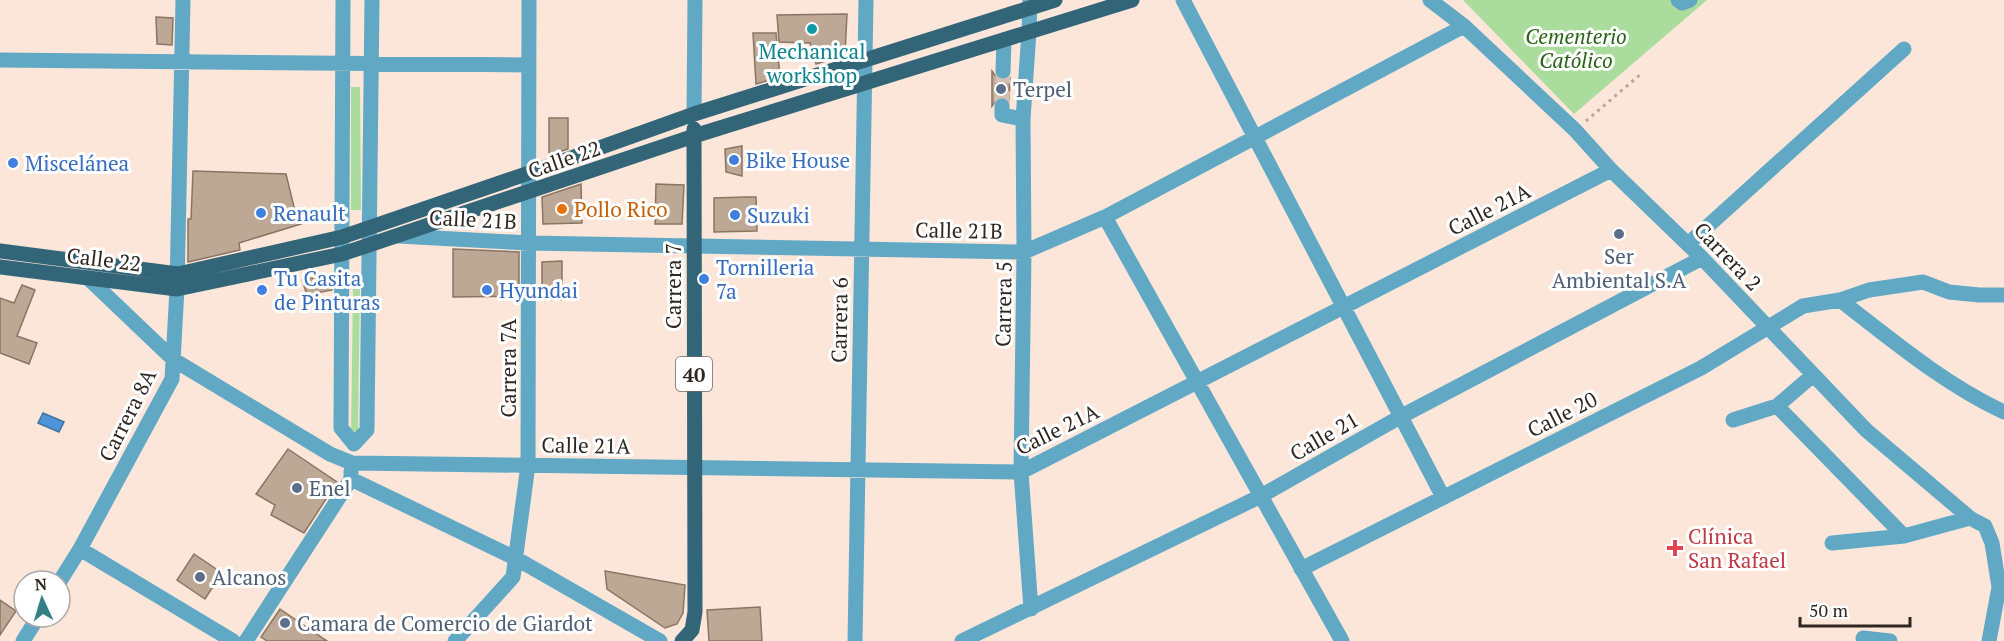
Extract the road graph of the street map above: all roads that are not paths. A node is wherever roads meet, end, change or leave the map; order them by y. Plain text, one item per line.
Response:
1 (183, 0) edge
2 (343, 0) edge
3 (372, 0) edge
4 (529, 0) edge
5 (695, 0) edge
6 (866, 0) edge
7 (1055, 0) edge
8 (1132, 0) edge
9 (1183, 0) edge
10 (1430, 0) edge
11 (1678, 0) edge
12 (1690, 0) edge
13 (1030, 4) edge
14 (1464, 26) junction
15 (1029, 32) junction
16 (1004, 40) junction
17 (1904, 49) dead end
18 (0, 60) edge
19 (865, 60) junction
20 (182, 61) junction
21 (343, 63) junction
22 (371, 63) junction
23 (529, 65) junction
24 (1003, 71) tunnel mouth
25 (865, 83) junction
26 (1002, 106) dead end
27 (694, 114) junction
28 (1023, 119) junction
29 (694, 136) junction
30 (1254, 138) junction
31 (1611, 170) junction
32 (529, 173) junction
33 (529, 193) junction
34 (1105, 217) junction
35 (369, 228) junction
36 (398, 236) junction
37 (342, 237) junction
38 (529, 243) junction
39 (1688, 244) junction
40 (369, 246) junction
41 (694, 246) junction
42 (861, 249) junction
43 (0, 251) edge
44 (1024, 252) junction
45 (342, 254) junction
46 (1702, 258) junction
47 (0, 267) edge
48 (88, 278) junction
49 (177, 282) junction
50 (2004, 295) edge
51 (1840, 300) junction
52 (1343, 308) junction
53 (1767, 327) junction
54 (174, 360) junction
55 (1813, 375) junction
56 (1197, 382) junction
57 (1777, 406) junction
58 (2004, 412) edge
59 (1400, 417) junction
60 (1733, 420) dead end
61 (354, 444) junction
62 (352, 463) junction
63 (528, 465) junction
64 (694, 468) junction
65 (858, 470) junction
66 (1021, 472) junction
67 (351, 479) junction
68 (1261, 496) junction
69 (1443, 497) junction
70 (1970, 518) junction
71 (1904, 536) junction
72 (1832, 543) dead end
73 (80, 549) junction
74 (517, 559) junction
75 (1301, 568) junction
76 (68, 569) edge
77 (1031, 609) junction
78 (1863, 638) dead end
79 (233, 641) edge
80 (246, 641) edge
81 (455, 641) edge
82 (660, 641) edge
83 (682, 641) edge
84 (855, 641) edge
85 (962, 641) edge
86 (1342, 641) edge
87 (1890, 641) edge
88 (1989, 641) edge

1 - 20 street, Carrera 8A
2 - 21 street
3 - 22 street
4 - 23 street, Carrera 7A
5 - 27 street, Carrera 7
6 - 19 street, Carrera 6
7 - 13 main road, Calle 22
8 - 15 main road, Calle 22
9 - 30 street
10 - 14 street, Carrera 2
11 - 12 street
13 - 15 street, Carrera 5
13 - 19 main road, Calle 22
14 - 30 street, Calle 21B
14 - 31 street, Carrera 2
15 - 16 main road, Calle 22
15 - 28 street, Carrera 5
16 - 24 street
16 - 25 main road, Calle 22
17 - 39 street
18 - 20 street
19 - 25 street, Carrera 6
19 - 27 main road, Calle 22
20 - 21 street
20 - 49 street, Carrera 8A
21 - 22 street
21 - 37 street
22 - 23 street
22 - 35 street
23 - 32 street, Carrera 7A
25 - 29 main road, Calle 22
25 - 42 street, Carrera 6
26 - 28 street
27 - 29 main road, Carrera 7 / 40
27 - 32 main road, Calle 22
28 - 44 street, Carrera 5
29 - 33 main road, Calle 22
29 - 41 main road, Carrera 7 / 40
30 - 34 street, Calle 21B
30 - 52 street
31 - 39 street, Carrera 2
31 - 52 street, Calle 21A
32 - 33 street, Carrera 7A
32 - 35 main road, Calle 22
33 - 36 main road, Calle 22
33 - 38 street, Carrera 7A
34 - 44 street, Calle 21B
34 - 56 street
35 - 37 main road, Calle 22
35 - 40 street
36 - 38 street, Calle 21B
36 - 40 main road, Calle 22
37 - 45 street
37 - 49 main road, Calle 22
38 - 41 street, Calle 21B
38 - 63 street, Carrera 7A
39 - 46 street, Carrera 2
40 - 45 main road, Calle 22
40 - 61 street
41 - 42 street, Calle 21B
41 - 64 main road, Carrera 7 / 40
42 - 44 street, Calle 21B
42 - 65 street, Carrera 6
43 - 49 main road, Calle 22
44 - 66 street, Carrera 5
45 - 49 main road, Calle 22
45 - 61 street
46 - 53 street, Carrera 2
46 - 59 street, Calle 21
47 - 48 main road, Calle 22
48 - 49 main road, Calle 22
48 - 54 street
49 - 54 street, Carrera 8A
50 - 51 street, Calle 20
51 - 53 street, Calle 20
51 - 58 street
52 - 56 street, Calle 21A
52 - 59 street
53 - 55 street, Carrera 2
53 - 69 street, Calle 20
54 - 62 street
54 - 73 street, Carrera 8A
55 - 57 street
55 - 70 street, Carrera 2
56 - 66 street, Calle 21A
56 - 68 street
57 - 60 street
57 - 71 street
59 - 68 street, Calle 21
59 - 69 street
61 - 62 street
62 - 63 street, Calle 21A
62 - 67 street
63 - 64 street, Calle 21A
63 - 74 street, Carrera 7A
64 - 65 street, Calle 21A
64 - 83 main road, Carrera 7 / 40
65 - 66 street, Calle 21A
65 - 84 street, Carrera 6
66 - 77 street, Carrera 5
67 - 74 street
67 - 80 street
68 - 75 street
68 - 77 street, Calle 21
69 - 75 street, Calle 20
70 - 71 street
70 - 88 street, Carrera 2
71 - 72 street
73 - 76 street, Carrera 8A
73 - 79 street
74 - 81 street, Carrera 7A
74 - 82 street
75 - 86 street
77 - 85 street, Calle 21
78 - 87 street

